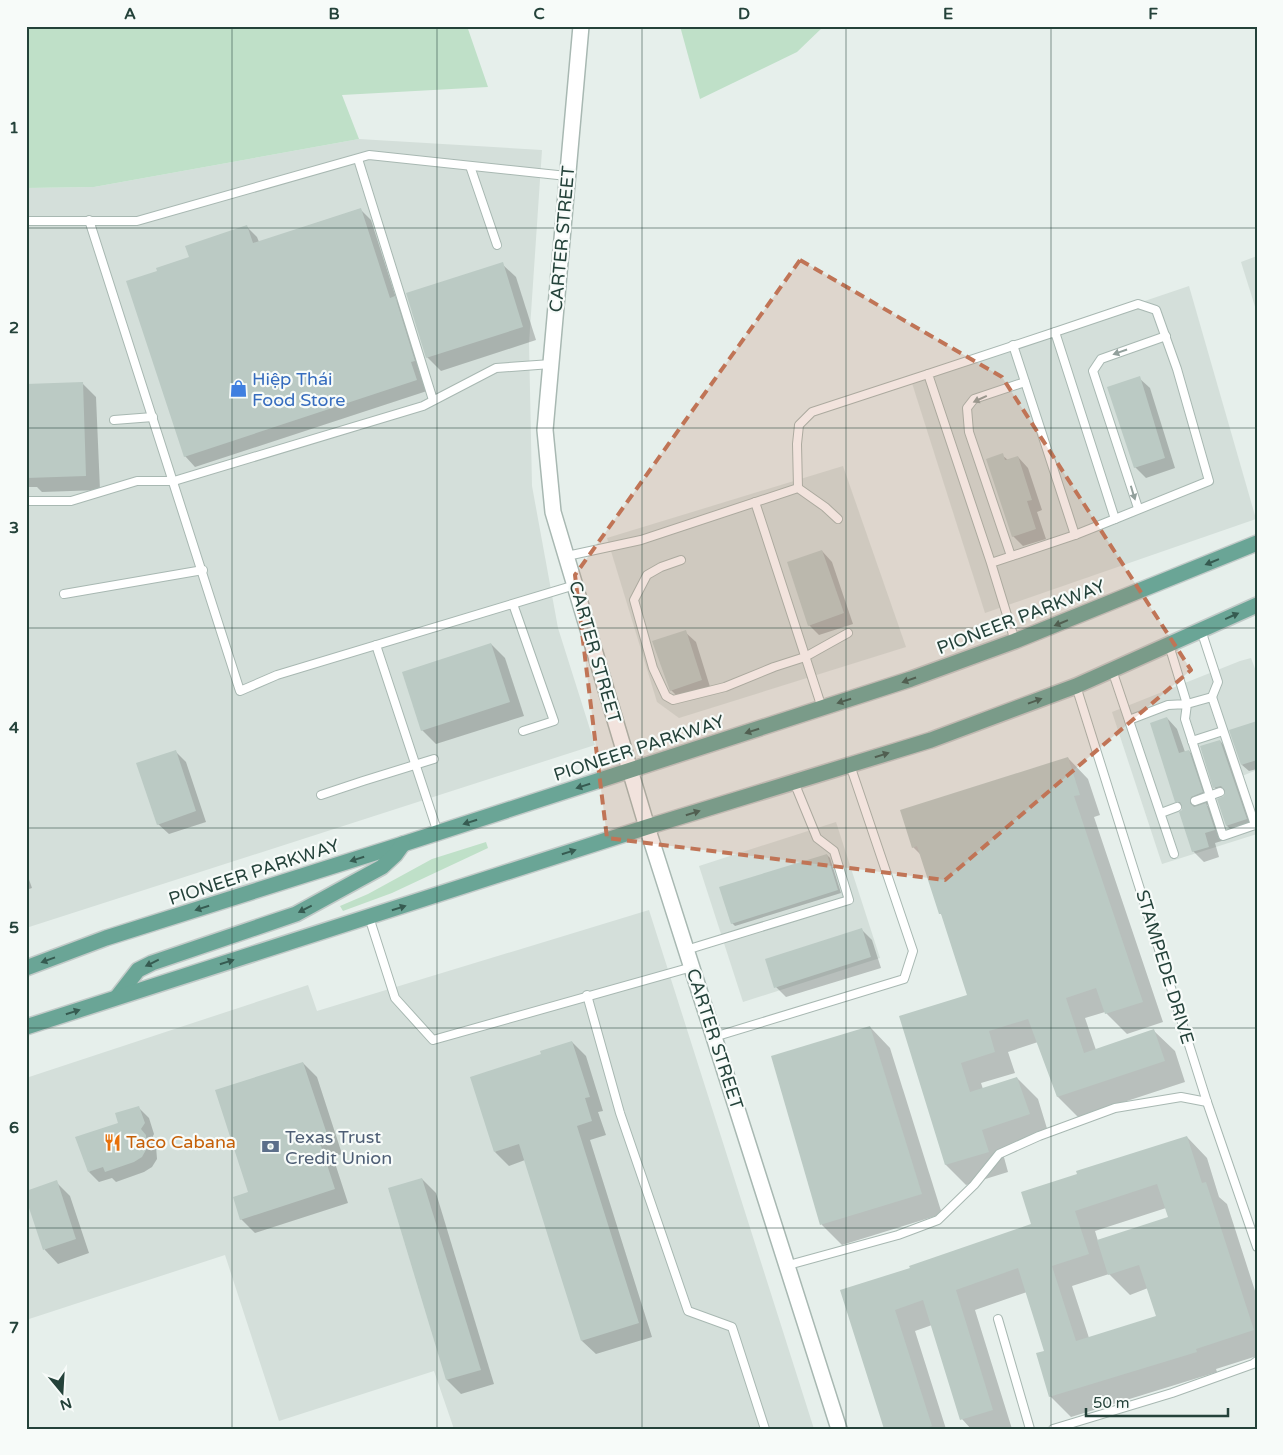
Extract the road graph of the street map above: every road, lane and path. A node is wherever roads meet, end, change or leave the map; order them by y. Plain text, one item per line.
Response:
1 (581, 26) edge
2 (358, 159) junction
3 (470, 166) junction
4 (567, 176) junction
5 (90, 220) junction
6 (26, 221) edge
7 (497, 245) dead end
8 (1055, 332) junction
9 (1166, 336) junction
10 (1013, 345) junction
11 (551, 364) junction
12 (928, 374) junction
13 (1025, 382) junction
14 (433, 400) junction
15 (153, 418) junction
16 (114, 420) dead end
17 (174, 481) junction
18 (798, 488) junction
19 (26, 501) edge
20 (755, 502) junction
21 (1138, 508) junction
22 (1115, 518) junction
23 (838, 519) dead end
24 (1074, 535) junction
25 (1257, 544) edge
26 (567, 556) junction
27 (1011, 556) junction
28 (682, 560) dead end
29 (991, 563) junction
30 (203, 570) junction
31 (575, 585) junction
32 (64, 594) dead end
33 (513, 604) junction
34 (1257, 605) edge
35 (1201, 630) junction
36 (848, 634) dead end
37 (1015, 642) junction
38 (1169, 645) junction
39 (376, 646) junction
40 (806, 657) junction
41 (1112, 670) junction
42 (1076, 686) junction
43 (1212, 697) junction
44 (1187, 704) junction
45 (822, 708) junction
46 (1129, 720) junction
47 (523, 731) dead end
48 (1223, 731) junction
49 (1192, 741) junction
50 (434, 759) dead end
51 (416, 765) junction
52 (850, 765) junction
53 (630, 771) junction
54 (794, 782) junction
55 (1220, 792) dead end
56 (321, 795) dead end
57 (1210, 796) junction
58 (1195, 801) dead end
59 (1177, 807) dead end
60 (1161, 813) junction
61 (646, 827) junction
62 (438, 833) junction
63 (403, 844) junction
64 (1174, 854) dead end
65 (369, 917) junction
66 (686, 950) junction
67 (692, 967) junction
68 (26, 968) edge
69 (587, 995) junction
70 (117, 997) junction
71 (26, 1027) edge
72 (714, 1037) junction
73 (1207, 1102) junction
74 (1257, 1247) edge
75 (786, 1266) junction
76 (998, 1319) dead end
77 (1257, 1361) edge
78 (765, 1429) edge
79 (839, 1429) edge
80 (1030, 1429) edge
81 (1053, 1429) edge

1 - 4 street, CARTER STREET
2 - 3 lane
2 - 5 lane
2 - 14 lane
3 - 4 lane
3 - 7 lane
4 - 11 street, CARTER STREET
5 - 6 lane
5 - 15 lane
8 - 9 lane
8 - 10 lane
8 - 22 lane
9 - 21 lane
9 -> 21 lane
10 - 12 lane
10 - 13 lane
11 - 14 lane
11 - 26 street, CARTER STREET
12 - 18 lane
12 - 29 lane
13 - 24 lane
13 -> 27 lane
14 - 17 lane
15 - 16 lane
15 - 17 lane
17 - 19 lane
17 - 30 lane
18 - 20 lane
18 - 23 lane
20 - 26 lane
20 - 40 lane
21 - 22 lane
22 - 24 lane
24 - 27 lane
25 -> 37 main road, PIONEER PARKWAY
26 - 31 street, CARTER STREET
27 - 29 lane
28 - 40 lane
29 - 37 lane
30 - 32 lane
30 - 39 lane
31 - 33 lane
31 - 53 street, CARTER STREET
33 - 39 lane
33 - 47 lane
35 -> 34 main road
35 - 38 main road
35 - 43 lane
36 - 40 lane
37 -> 45 main road, PIONEER PARKWAY
38 - 41 main road
38 - 44 lane
39 - 51 lane
40 - 45 lane
41 - 42 main road
41 - 46 lane
52 -> 42 main road
42 - 73 lane, STAMPEDE DRIVE
43 - 44 lane
43 - 48 lane
44 - 46 lane
44 - 49 lane
45 -> 53 main road, PIONEER PARKWAY
46 - 60 lane
48 - 49 lane
48 - 57 lane
49 - 57 lane
50 - 51 lane
51 - 56 lane
51 - 62 lane
52 - 54 main road
52 - 72 lane
53 - 61 street, CARTER STREET
53 -> 62 main road, PIONEER PARKWAY
61 -> 54 main road
54 - 66 lane
55 - 57 lane
57 - 58 lane
59 - 60 lane
60 - 64 lane
65 -> 61 main road
61 - 66 street, CARTER STREET
62 - 63 main road, PIONEER PARKWAY
63 -> 68 main road, PIONEER PARKWAY
63 -> 70 main road
65 - 69 lane
70 -> 65 main road
66 - 67 street, CARTER STREET
67 - 69 lane
67 - 72 street, CARTER STREET
69 - 78 lane
71 -> 70 main road
72 - 75 street, CARTER STREET
73 - 74 lane, STAMPEDE DRIVE
73 - 75 lane
75 - 79 street, CARTER STREET
76 - 80 lane
77 - 81 lane

